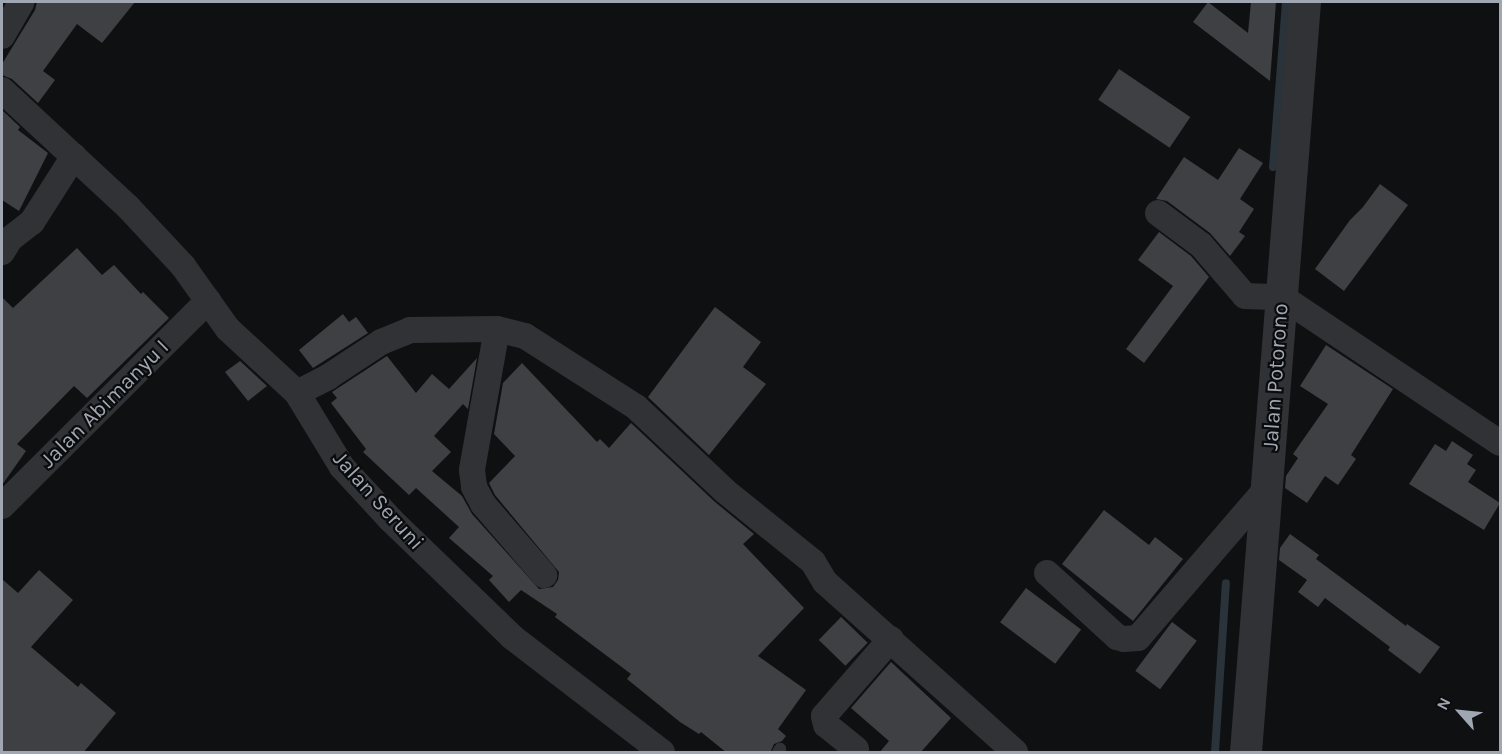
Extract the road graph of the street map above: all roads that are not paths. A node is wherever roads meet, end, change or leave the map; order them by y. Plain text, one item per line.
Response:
1 (22, 2) edge
2 (1305, 2) edge
3 (2, 36) edge
4 (2, 90) edge
5 (74, 156) junction
6 (1158, 213) dead end
7 (4, 241) edge
8 (1282, 297) junction
9 (208, 301) junction
10 (496, 329) junction
11 (297, 393) junction
12 (1500, 443) edge
13 (1268, 487) junction
14 (2, 506) edge
15 (1047, 573) dead end
16 (544, 574) dead end
17 (891, 639) junction
18 (856, 749) dead end
19 (662, 753) edge
20 (1015, 753) edge
21 (1246, 753) edge

1 - 3 street
2 - 8 street, Jalan Potorono
4 - 5 street, Jalan Seruni
5 - 7 street
5 - 9 street, Jalan Seruni
6 - 8 street
8 - 12 street
8 - 13 street, Jalan Potorono
9 - 11 street, Jalan Seruni
9 - 14 street, Jalan Abimanyu I
10 - 11 street
10 - 16 street
10 - 17 street
11 - 19 street, Jalan Seruni
13 - 15 street
13 - 21 street, Jalan Potorono
17 - 18 street
17 - 20 street

